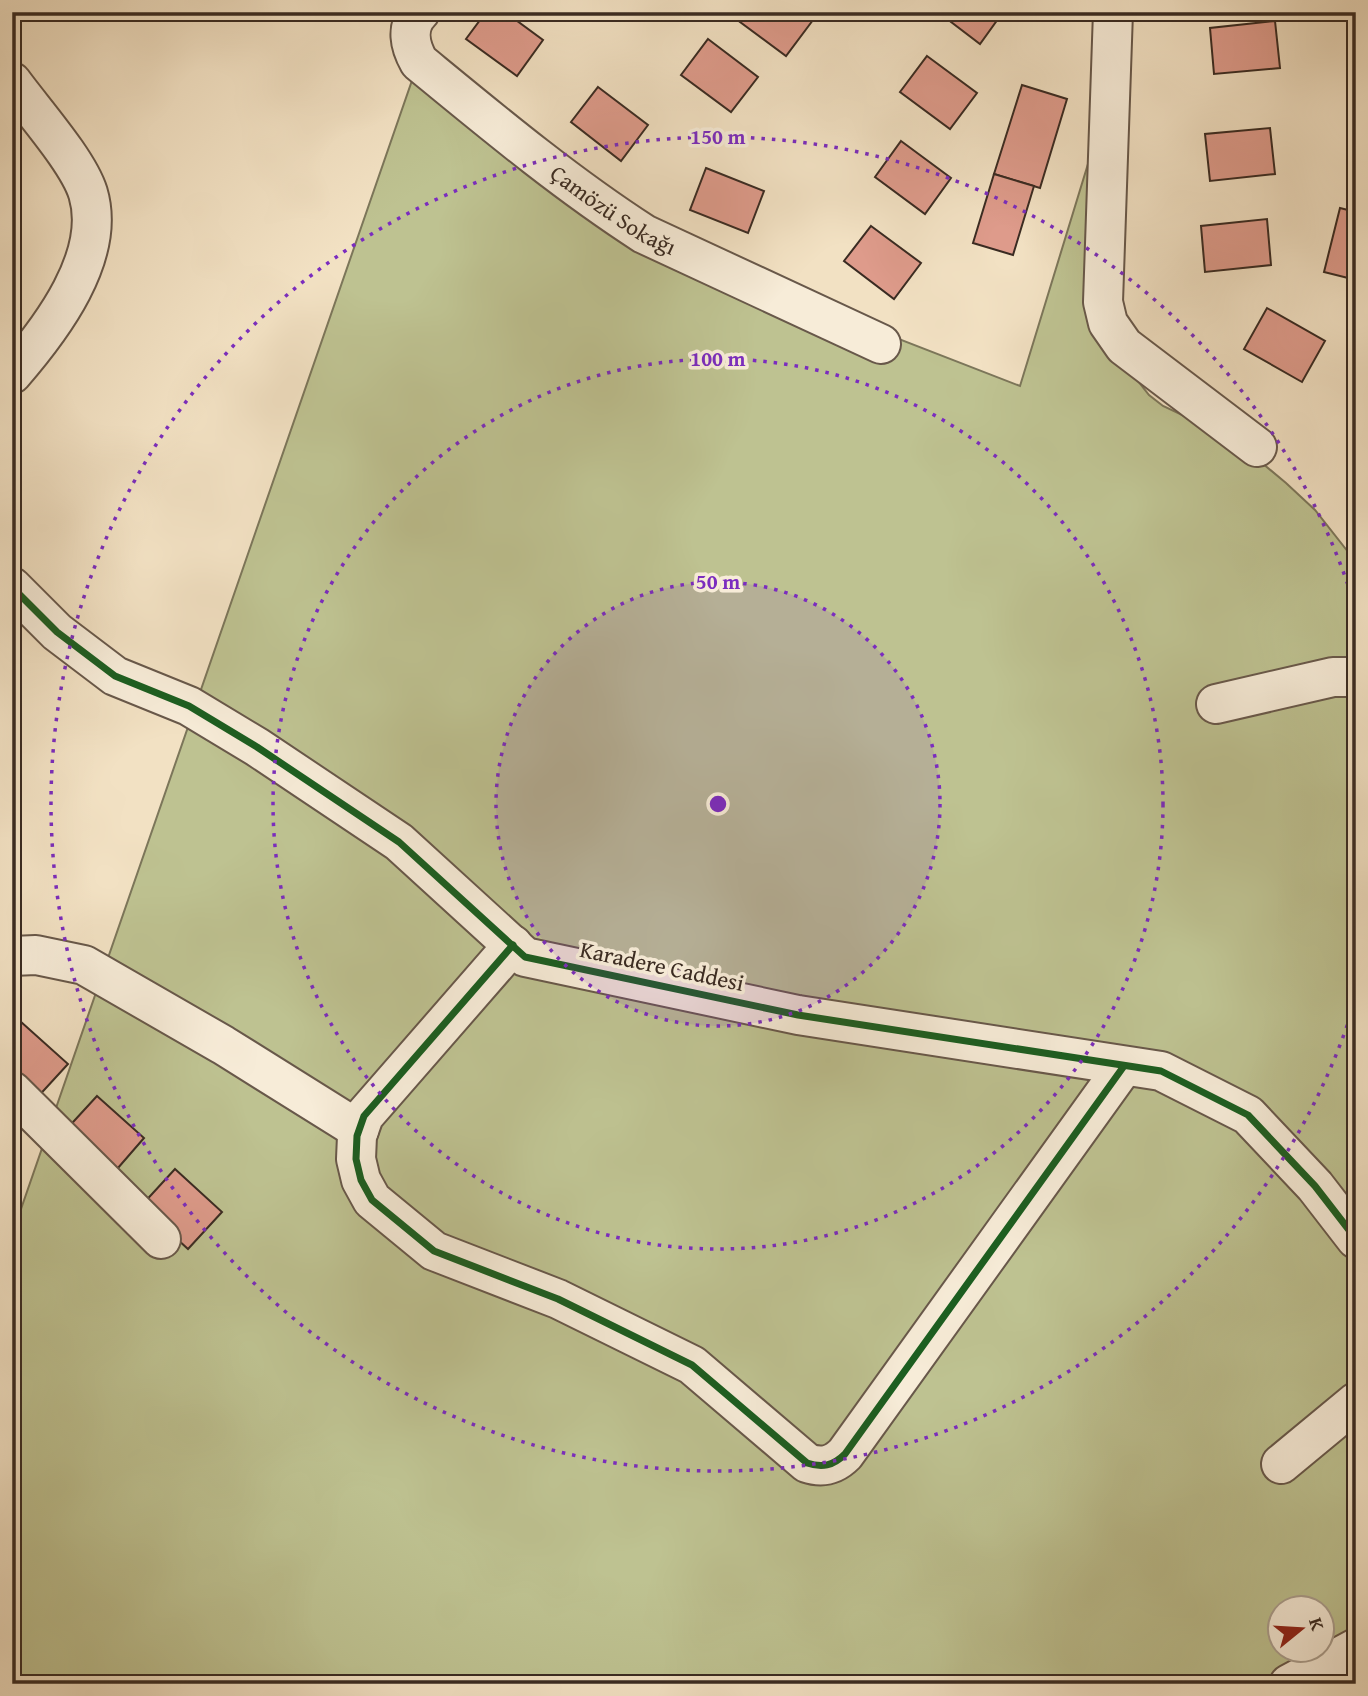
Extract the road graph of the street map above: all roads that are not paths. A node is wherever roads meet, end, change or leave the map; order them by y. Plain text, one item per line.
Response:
1 (420, 12) edge
2 (1113, 12) edge
3 (12, 82) edge
4 (881, 344) dead end
5 (12, 374) edge
6 (1257, 447) dead end
7 (12, 587) edge
8 (1356, 677) edge
9 (1216, 704) dead end
10 (513, 946) junction
11 (12, 956) edge
12 (1124, 1066) junction
13 (12, 1091) edge
14 (359, 1130) junction
15 (1356, 1239) edge
16 (161, 1240) dead end
17 (1356, 1402) edge
18 (1281, 1464) dead end
19 (1356, 1648) edge
20 (1289, 1684) edge

1 - 4 street, Çamözü Sokağı
2 - 6 street
3 - 5 street
7 - 10 street, Karadere Caddesi
8 - 9 street
10 - 12 street, Karadere Caddesi
10 - 14 street
11 - 14 street
12 - 14 street
12 - 15 street, Karadere Caddesi
13 - 16 street
17 - 18 street
19 - 20 street

